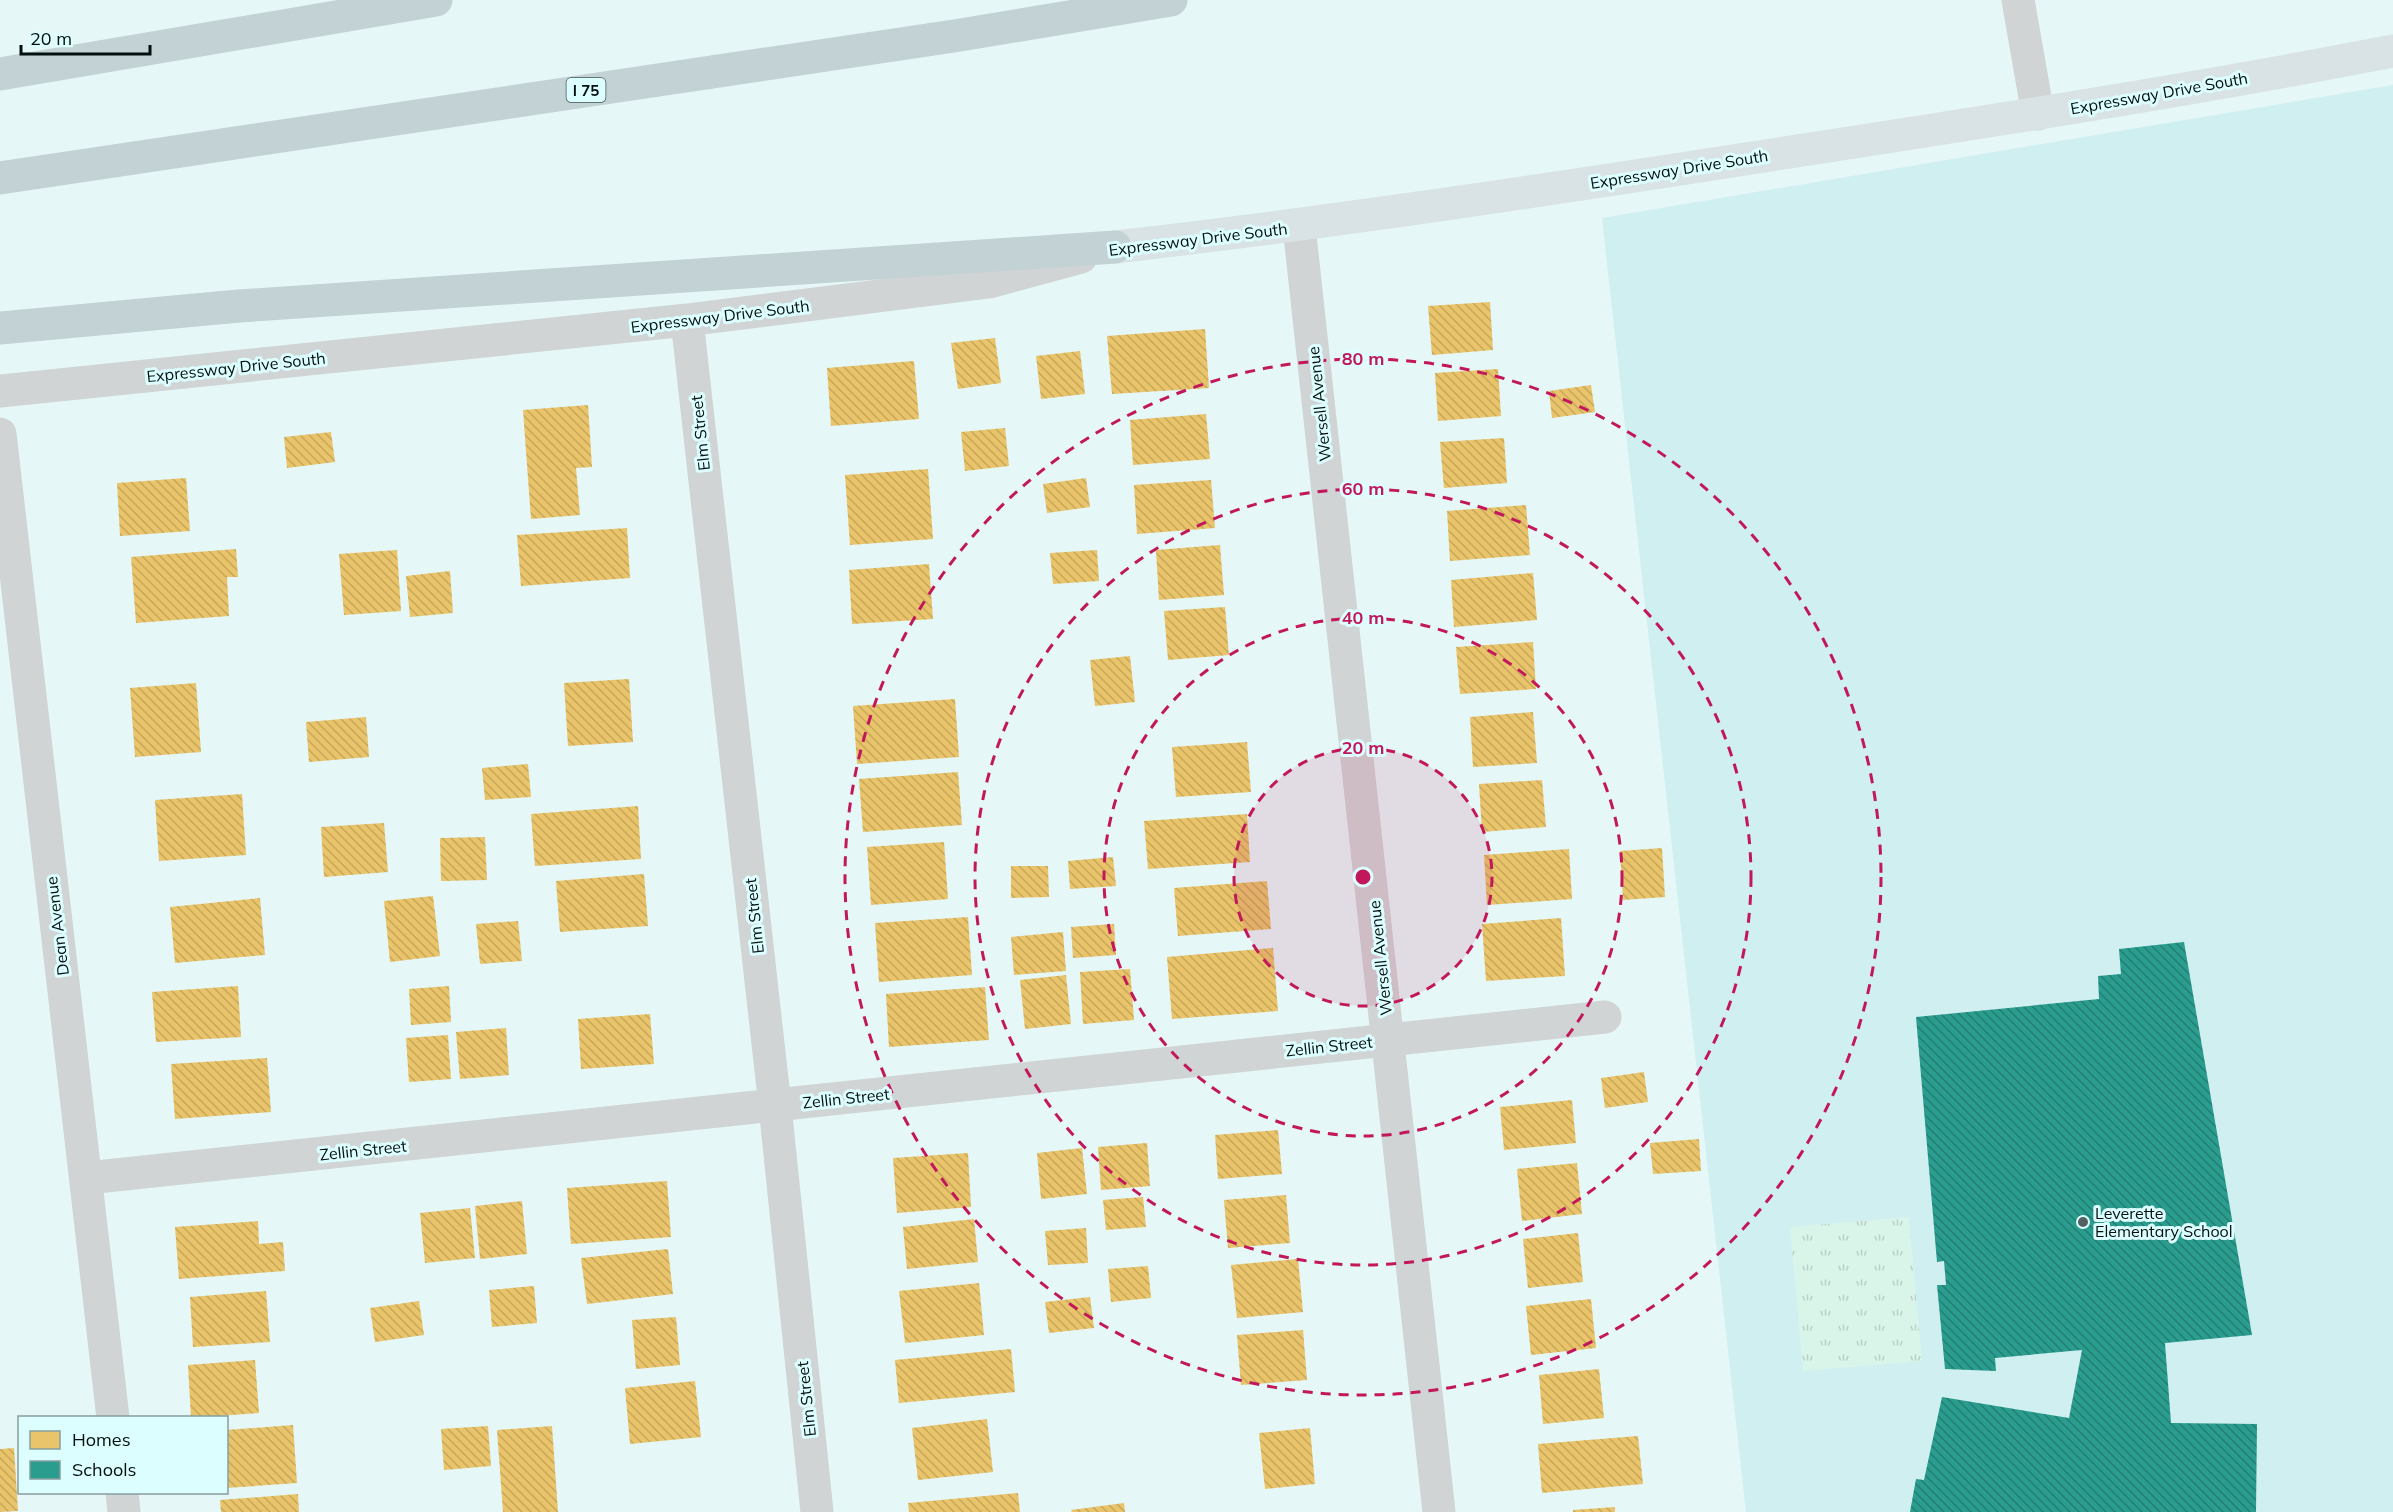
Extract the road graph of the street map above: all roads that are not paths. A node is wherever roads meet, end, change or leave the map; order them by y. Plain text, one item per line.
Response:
1 (436, 0) edge
2 (1171, 0) edge
3 (2018, 0) edge
4 (2393, 51) edge
5 (0, 74) edge
6 (2038, 114) junction
7 (0, 178) edge
8 (1299, 226) junction
9 (1115, 247) junction
10 (687, 320) junction
11 (0, 327) edge
12 (0, 391) edge
13 (0, 434) edge
14 (1605, 1017) dead end
15 (1389, 1040) junction
16 (775, 1106) junction
17 (87, 1178) junction
18 (113, 1416) edge
19 (122, 1494) edge
20 (124, 1512) edge
21 (817, 1512) edge
22 (1439, 1512) edge

1 - 5 highway
2 - 7 highway, I 75
3 - 6 street
4 - 6 main road, Expressway Drive South
6 - 8 main road, Expressway Drive South
8 - 9 main road, Expressway Drive South
8 - 15 street, Wersell Avenue
9 - 10 street, Expressway Drive South
9 - 11 highway
10 - 12 street, Expressway Drive South
10 - 16 street, Elm Street
13 - 17 street, Dean Avenue
14 - 15 street, Zellin Street
15 - 16 street, Zellin Street
15 - 22 street, Wersell Avenue
16 - 17 street, Zellin Street
16 - 21 street, Elm Street
17 - 18 street, Dean Avenue
19 - 20 street

